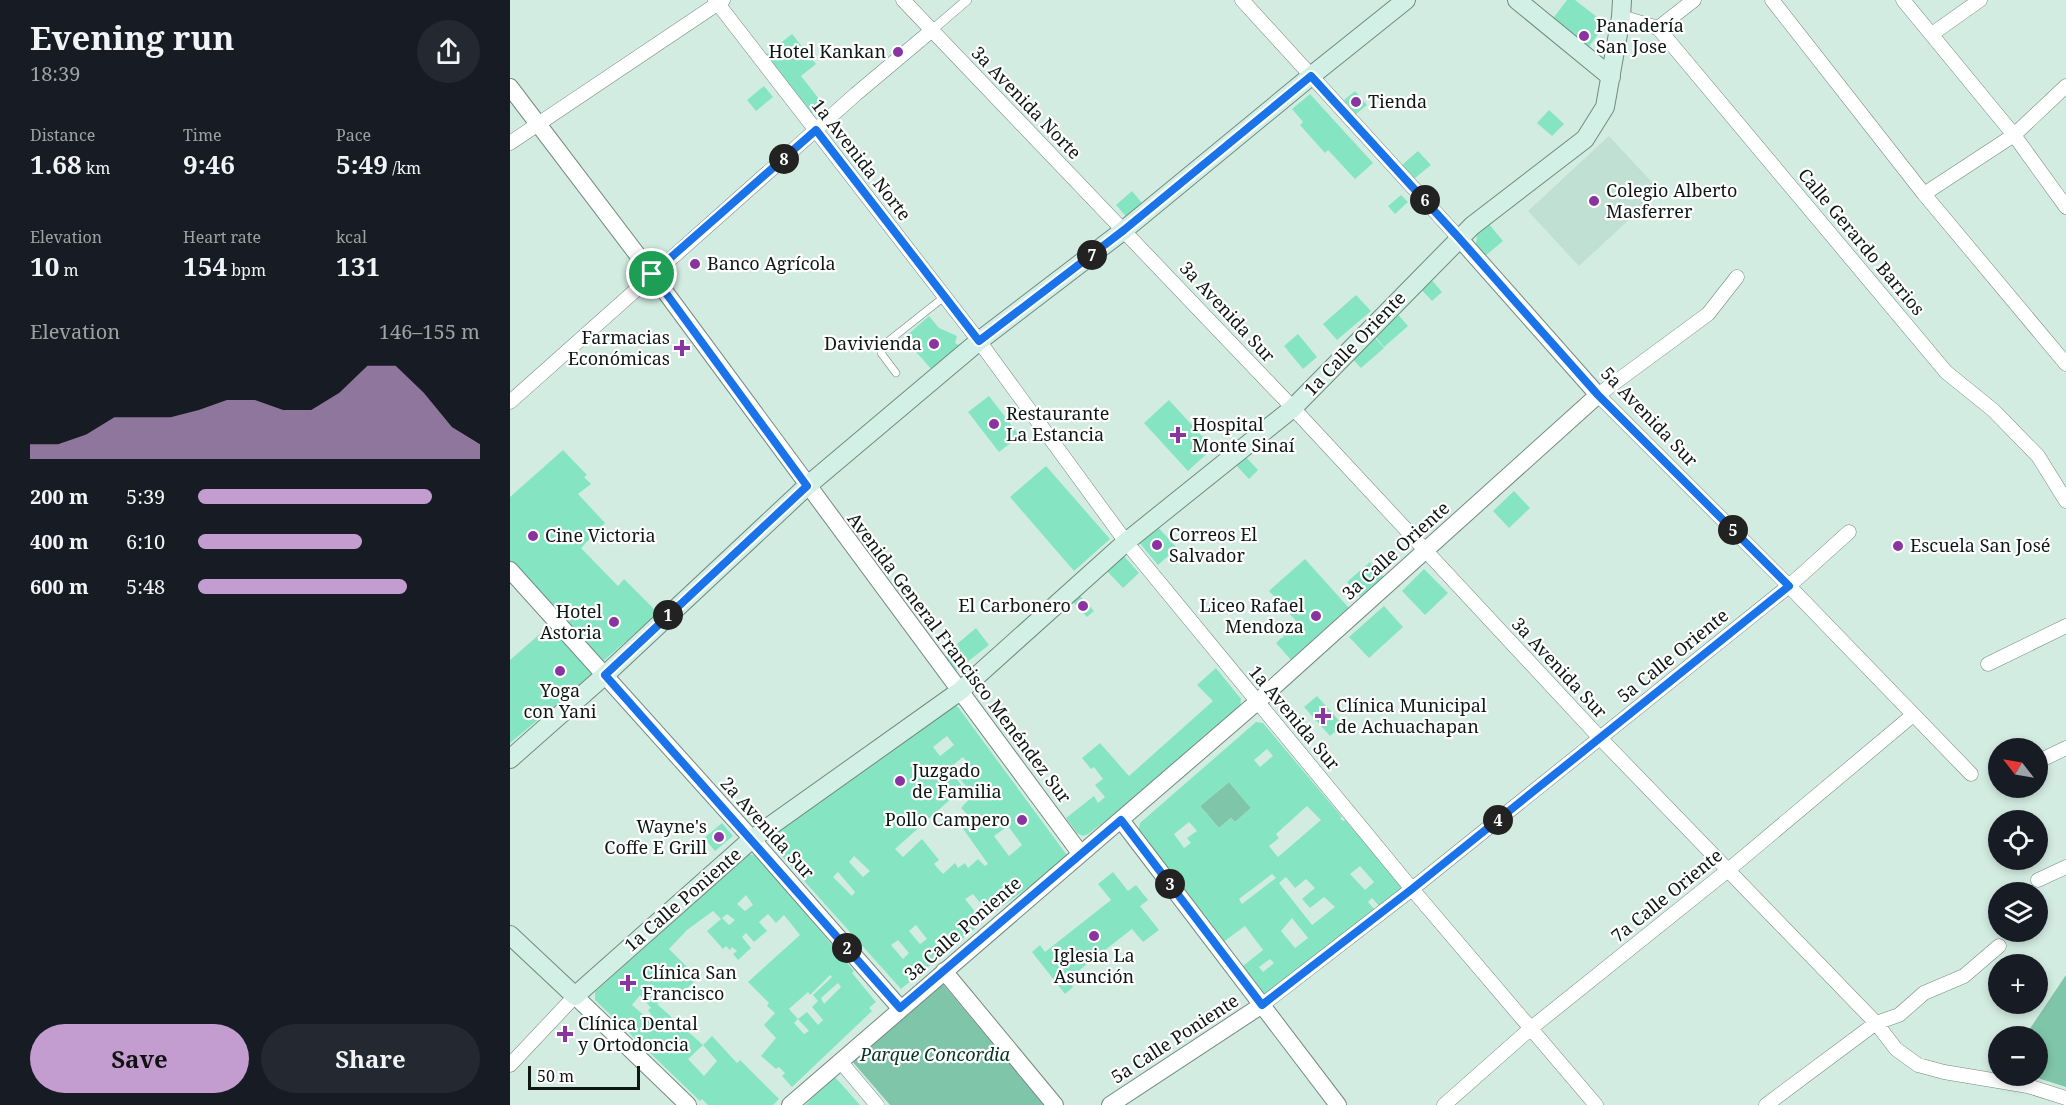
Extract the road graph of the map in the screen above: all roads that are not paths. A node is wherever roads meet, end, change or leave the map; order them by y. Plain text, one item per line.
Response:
1 (903, 0) edge
2 (967, 0) edge
3 (1242, 0) edge
4 (1406, 0) edge
5 (1517, 0) edge
6 (1694, 0) edge
7 (1772, 0) edge
8 (1903, 0) edge
9 (1980, 0) edge
10 (719, 1) edge
11 (1622, 9) edge
12 (1658, 28) junction
13 (931, 31) junction
14 (1932, 34) junction
15 (1311, 76) junction
16 (1611, 77) junction
17 (2066, 86) edge
18 (510, 87) edge
19 (539, 124) junction
20 (816, 130) junction
21 (2014, 135) junction
22 (510, 143) edge
23 (1924, 194) junction
24 (2066, 207) edge
25 (1124, 230) junction
26 (1459, 238) junction
27 (652, 274) junction
28 (1737, 277) dead end
29 (944, 297) junction
30 (979, 341) junction
31 (2066, 364) edge
32 (896, 373) dead end
33 (1598, 395) junction
34 (510, 402) edge
35 (1293, 408) junction
36 (807, 486) junction
37 (2066, 501) edge
38 (1849, 532) dead end
39 (1126, 543) junction
40 (1425, 552) junction
41 (510, 570) edge
42 (1789, 586) junction
43 (2066, 626) edge
44 (1988, 664) dead end
45 (605, 675) junction
46 (960, 691) junction
47 (1257, 702) junction
48 (1913, 715) junction
49 (1600, 738) junction
50 (2066, 748) edge
51 (2048, 757) edge
52 (510, 759) edge
53 (1971, 774) dead end
54 (1121, 820) junction
55 (752, 839) junction
56 (1080, 854) junction
57 (2066, 867) edge
58 (1727, 871) junction
59 (2037, 880) dead end
60 (1412, 889) junction
61 (510, 935) edge
62 (1999, 946) dead end
63 (944, 971) junction
64 (575, 996) junction
65 (1262, 1005) junction
66 (900, 1008) junction
67 (1876, 1023) junction
68 (1530, 1029) junction
69 (840, 1061) junction
70 (510, 1065) edge
71 (2066, 1098) edge
72 (688, 1105) edge
73 (790, 1105) edge
74 (877, 1105) edge
75 (1055, 1105) edge
76 (1110, 1105) edge
77 (1338, 1105) edge
78 (1444, 1105) edge
79 (1596, 1105) edge
80 (1766, 1105) edge

1 - 13 street, 3a Avenida Norte
2 - 13 street
3 - 15 street, 5a Avenida Sur
4 - 15 main road
5 - 16 main road
6 - 12 street
7 - 23 street
8 - 14 street
9 - 14 street
10 - 19 street
10 - 20 street, 1a Avenida Norte
11 - 12 street
11 - 16 main road
12 - 37 street, Calle Gerardo Barrios
13 - 20 street
13 - 25 street, 3a Avenida Norte
14 - 21 street
15 - 25 main road
15 - 26 street, 5a Avenida Sur
16 - 26 main road, 1a Calle Oriente
17 - 21 street
18 - 19 street, Avenida General Francisco Menéndez Sur
19 - 22 street
19 - 27 street, Avenida General Francisco Menéndez Sur
20 - 27 street
20 - 29 street, 1a Avenida Norte
21 - 23 street
21 - 24 street
23 - 31 street
25 - 30 main road
25 - 35 street, 3a Avenida Sur
26 - 33 street, 5a Avenida Sur
26 - 35 main road, 1a Calle Oriente
27 - 34 street
27 - 36 street, Avenida General Francisco Menéndez Sur
28 - 33 street, 3a Calle Oriente
29 - 30 street, 1a Avenida Norte
29 - 32 lane
30 - 36 main road
30 - 39 street, 1a Avenida Sur
33 - 40 street, 3a Calle Oriente
33 - 42 street, 5a Avenida Sur
35 - 39 main road, 1a Calle Oriente
35 - 40 street, 3a Avenida Sur
36 - 45 main road
36 - 46 street, Avenida General Francisco Menéndez Sur
38 - 42 street, 5a Calle Oriente
39 - 46 main road, 1a Calle Oriente
39 - 47 street, 1a Avenida Sur
40 - 47 street, 3a Calle Oriente
40 - 49 street, 3a Avenida Sur
41 - 45 street, 2a Avenida Sur
42 - 48 street, 5a Avenida Sur
42 - 49 street, 5a Calle Oriente
43 - 44 street
45 - 52 main road
45 - 55 street, 2a Avenida Sur
46 - 55 main road, 1a Calle Poniente
46 - 56 street, Avenida General Francisco Menéndez Sur
47 - 54 street, 3a Calle Oriente
47 - 60 street, 1a Avenida Sur
48 - 53 street, 5a Avenida Sur
48 - 58 street, 7a Calle Oriente
49 - 58 street, 3a Avenida Sur
49 - 60 street, 5a Calle Oriente
50 - 51 street
54 - 56 street, 3a Calle Oriente
54 - 65 street
55 - 64 main road, 1a Calle Poniente
55 - 66 street, 2a Avenida Sur
56 - 63 street, 3a Calle Poniente
57 - 59 street
58 - 67 street, 3a Avenida Sur
58 - 68 street, 7a Calle Oriente
60 - 65 street, 5a Calle Oriente
60 - 68 street, 1a Avenida Sur
61 - 64 main road
62 - 67 street
63 - 66 street, 3a Calle Poniente
63 - 75 street
64 - 70 street, 1a Calle Poniente
64 - 72 street
65 - 76 street, 5a Calle Poniente
65 - 77 street
66 - 69 street, 3a Calle Poniente
67 - 71 street, 3a Avenida Sur
67 - 80 street
68 - 78 street, 7a Calle Oriente
68 - 79 street, 1a Avenida Sur
69 - 73 street, 3a Calle Poniente
69 - 74 street

